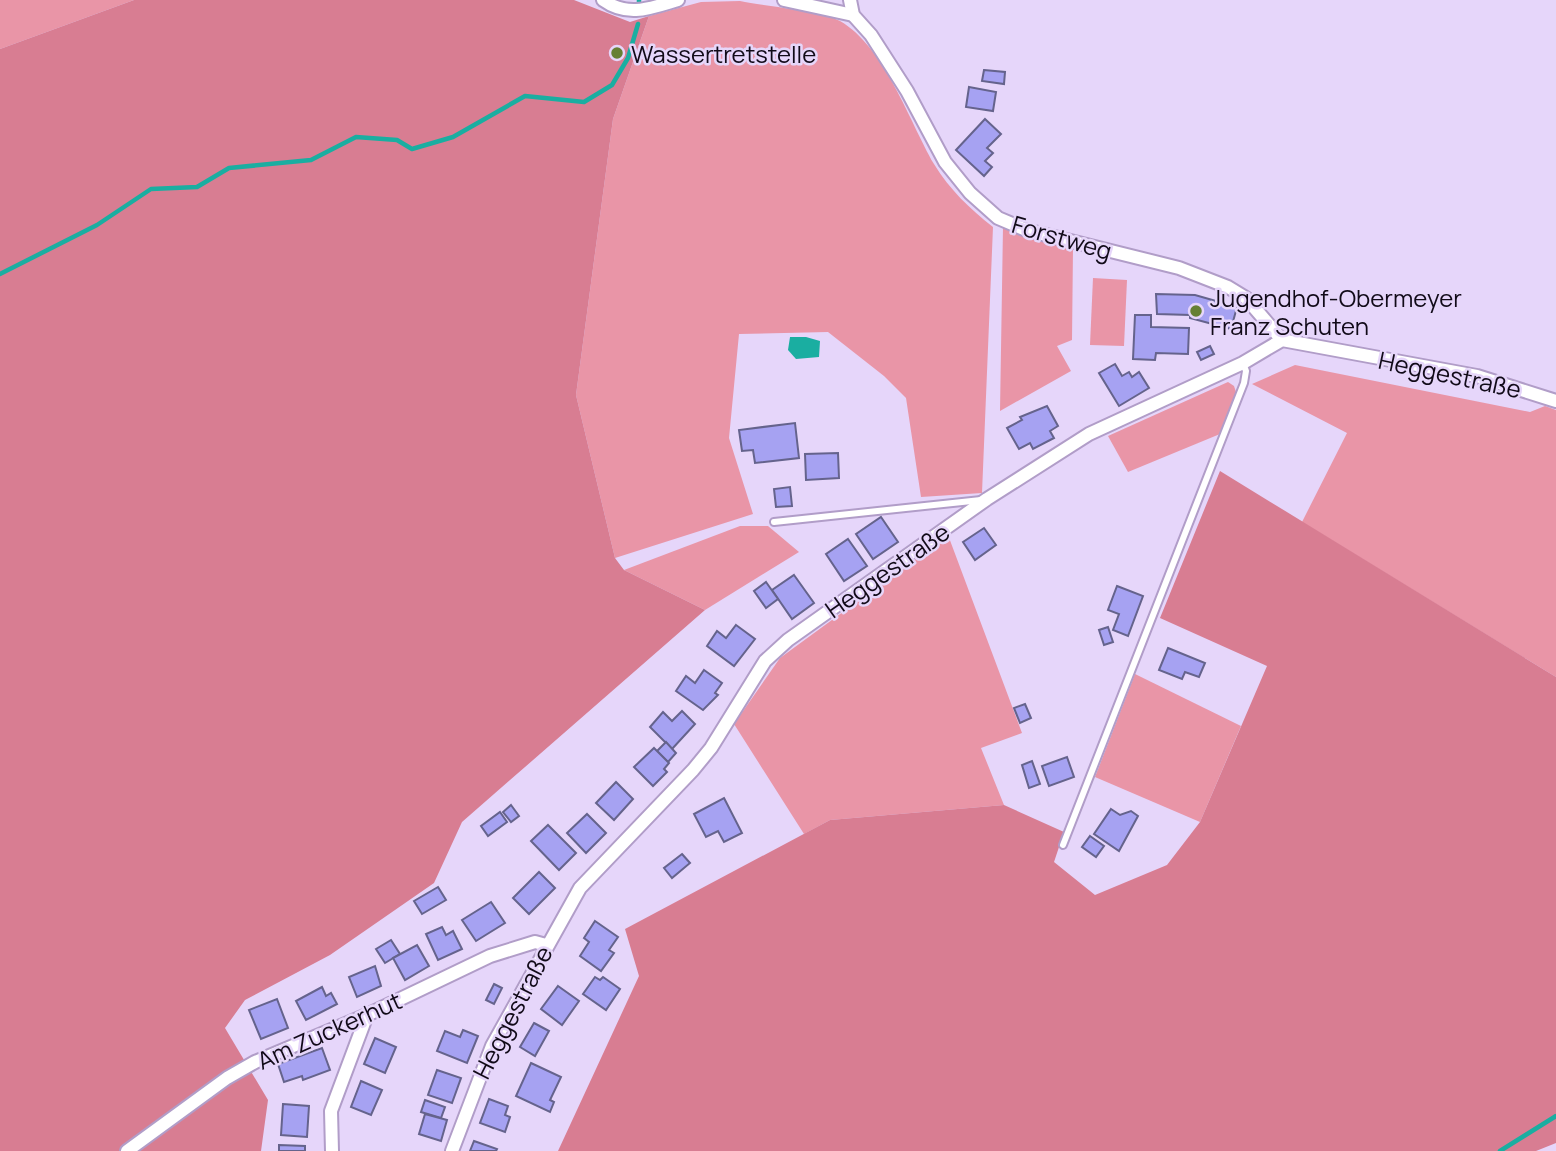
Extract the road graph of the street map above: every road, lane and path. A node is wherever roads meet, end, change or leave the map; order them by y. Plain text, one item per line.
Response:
1 (678, 0) edge
2 (784, 0) edge
3 (850, 0) edge
4 (606, 1) edge
5 (853, 15) junction
6 (1282, 340) junction
7 (1243, 363) junction
8 (1552, 396) edge
9 (987, 499) junction
10 (774, 522) dead end
11 (1063, 845) dead end
12 (546, 945) junction
13 (367, 1015) junction
14 (127, 1151) edge
15 (332, 1151) edge
16 (452, 1151) edge

1 - 4 street
2 - 5 street
3 - 5 street, Forstweg
5 - 6 street, Forstweg
6 - 7 street, Heggestraße
6 - 8 street, Heggestraße
7 - 9 street, Heggestraße
7 - 11 lane
9 - 10 lane
9 - 12 street, Heggestraße
12 - 13 street, Am Zuckerhut
12 - 16 street, Heggestraße
13 - 14 street, Am Zuckerhut
13 - 15 street

